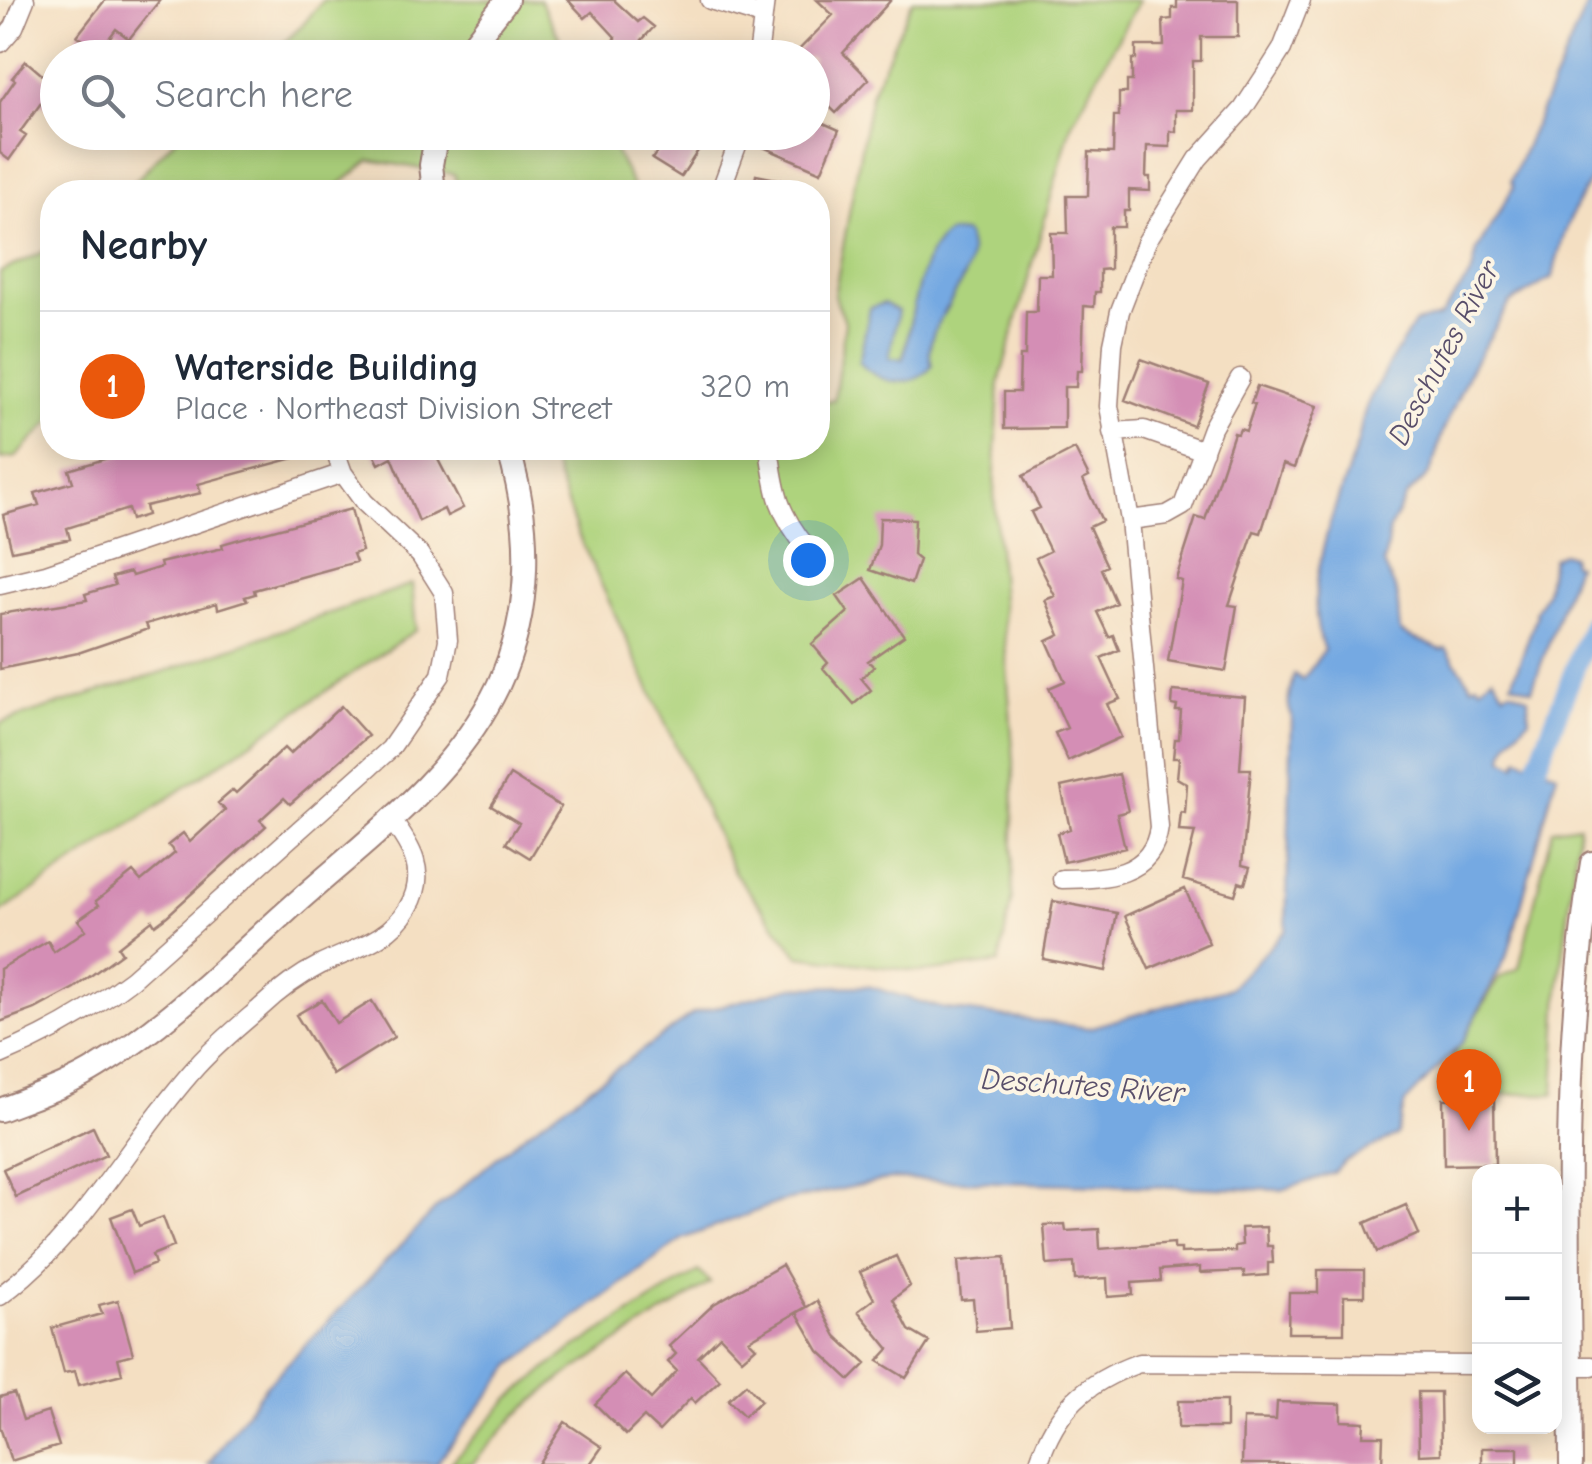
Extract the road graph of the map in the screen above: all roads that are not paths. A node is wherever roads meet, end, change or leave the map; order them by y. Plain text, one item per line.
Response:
1 (25, 0) edge
2 (506, 0) edge
3 (710, 0) edge
4 (1301, 0) edge
5 (763, 8) edge
6 (473, 40) edge
7 (760, 40) edge
8 (0, 43) edge
9 (434, 150) edge
10 (735, 150) edge
11 (433, 180) edge
12 (724, 180) edge
13 (1240, 378) dead end
14 (1112, 432) junction
15 (1204, 451) junction
16 (338, 460) edge
17 (511, 460) edge
18 (771, 460) edge
19 (343, 473) junction
20 (1130, 520) junction
21 (808, 549) dead end
22 (0, 584) edge
23 (390, 818) junction
24 (1592, 862) edge
25 (1062, 879) dead end
26 (0, 1055) edge
27 (1581, 1067) edge
28 (0, 1110) edge
29 (0, 1296) edge
30 (1472, 1366) edge
31 (1572, 1366) edge
32 (1038, 1464) edge
33 (1571, 1464) edge

1 - 8 street
2 - 6 main road
3 - 5 street
4 - 14 street
5 - 7 street
9 - 11 main road
10 - 12 street
13 - 15 street
14 - 15 street
14 - 20 street
15 - 20 street
16 - 19 street
17 - 23 main road
18 - 21 street
19 - 22 street
19 - 26 street
20 - 25 street
23 - 28 main road
23 - 29 street
24 - 27 main road
27 - 31 main road
30 - 32 street
31 - 33 main road

